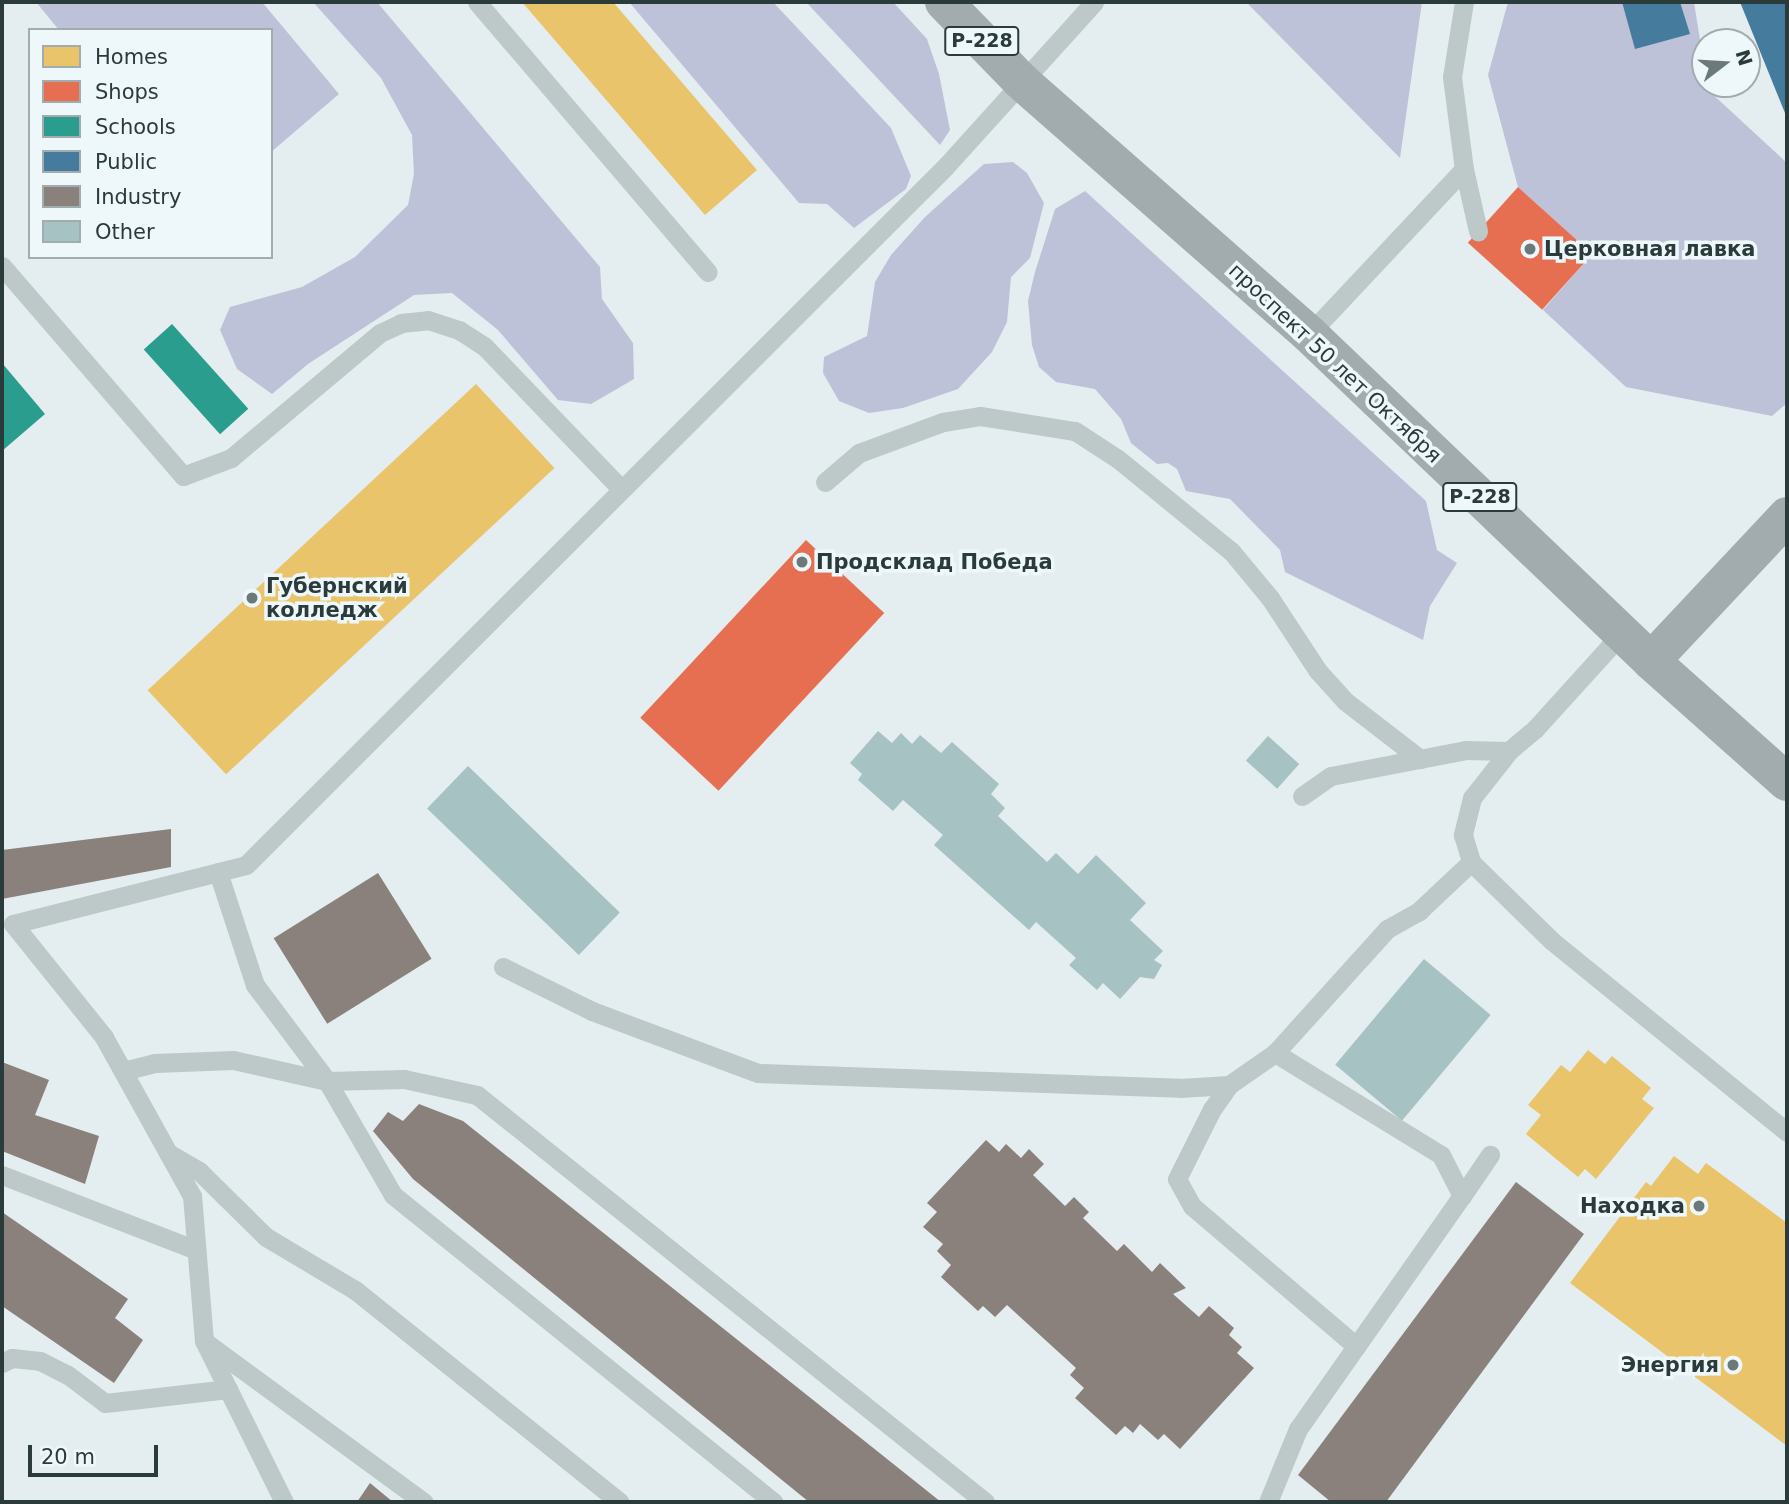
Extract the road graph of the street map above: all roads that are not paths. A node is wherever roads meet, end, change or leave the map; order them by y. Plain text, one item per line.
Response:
1 (477, 2) edge
2 (944, 2) edge
3 (1094, 2) edge
4 (1464, 2) edge
5 (1021, 80) junction
6 (1464, 169) junction
7 (1478, 231) dead end
8 (2, 265) edge
9 (708, 272) dead end
10 (1309, 334) junction
11 (825, 482) dead end
12 (621, 489) junction
13 (1787, 516) edge
14 (1622, 633) junction
15 (1651, 661) junction
16 (1509, 751) junction
17 (1420, 759) junction
18 (1787, 782) edge
19 (1302, 796) dead end
20 (1471, 862) junction
21 (218, 872) junction
22 (8, 924) edge
23 (503, 967) dead end
24 (1275, 1053) junction
25 (123, 1072) junction
26 (327, 1081) junction
27 (1229, 1085) junction
28 (1787, 1132) edge
29 (167, 1153) junction
30 (1490, 1155) dead end
31 (2, 1175) edge
32 (1462, 1196) junction
33 (196, 1250) junction
34 (204, 1341) junction
35 (1356, 1346) junction
36 (2, 1363) edge
37 (228, 1389) junction
38 (271, 1475) junction
39 (284, 1502) edge
40 (300, 1502) edge
41 (424, 1502) edge
42 (620, 1502) edge
43 (773, 1502) edge
44 (985, 1502) edge
45 (1268, 1502) edge

1 - 9 lane
2 - 5 main road, проспект 50 лет Октября / Р-228
3 - 5 lane
4 - 6 lane
5 - 10 main road, проспект 50 лет Октября / Р-228
5 - 12 lane
6 - 7 lane
6 - 10 lane
8 - 12 lane
10 - 14 main road, проспект 50 лет Октября / Р-228
11 - 17 lane
12 - 21 lane
13 - 15 main road
14 - 15 main road, проспект 50 лет Октября / Р-228
14 - 16 lane
15 - 18 main road, проспект 50 лет Октября / Р-228
16 - 17 lane
16 - 20 lane
17 - 19 lane
20 - 24 lane
20 - 28 lane
21 - 22 lane
21 - 26 lane
22 - 25 lane
23 - 27 lane
24 - 27 lane
24 - 32 lane
25 - 26 lane
25 - 29 lane
26 - 43 lane
26 - 44 lane
27 - 35 lane
29 - 33 lane
29 - 42 lane
30 - 32 lane
31 - 33 lane
32 - 35 lane
33 - 34 lane
34 - 37 lane
34 - 41 lane
35 - 45 lane
36 - 37 lane
37 - 38 lane
38 - 39 lane
38 - 40 lane

